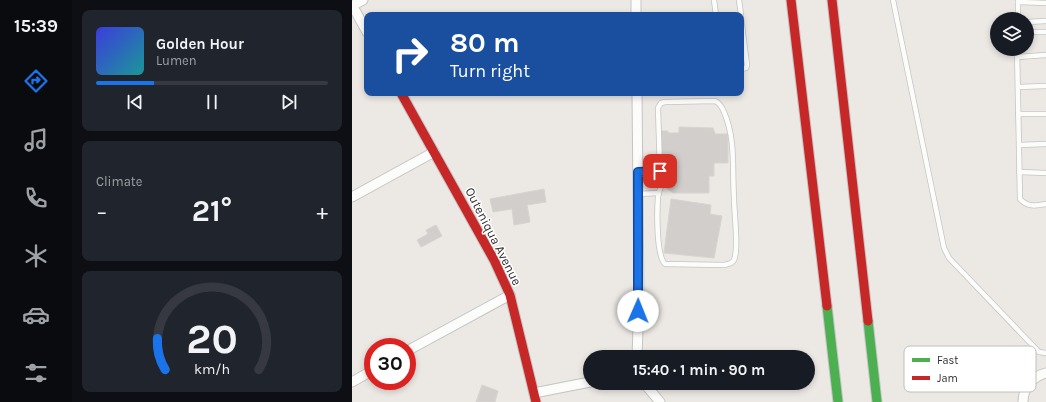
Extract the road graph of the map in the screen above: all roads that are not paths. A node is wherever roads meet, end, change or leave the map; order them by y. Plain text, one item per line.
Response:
1 (363, 0) edge
2 (636, 0) edge
3 (714, 0) edge
4 (739, 0) edge
5 (787, 0) edge
6 (791, 0) edge
7 (832, 0) edge
8 (893, 0) edge
9 (1018, 1) edge
10 (1046, 3) edge
11 (352, 5) edge
12 (636, 12) edge
13 (716, 12) edge
14 (741, 12) edge
15 (1018, 12) edge
16 (1046, 21) edge
17 (1034, 22) edge
18 (364, 27) edge
19 (1034, 32) edge
20 (1046, 32) edge
21 (744, 42) edge
22 (796, 44) junction
23 (1046, 55) edge
24 (1017, 57) joint
25 (744, 68) edge
26 (1046, 86) edge
27 (1018, 87) junction
28 (404, 96) edge
29 (637, 96) edge
30 (1018, 114) junction
31 (1046, 114) edge
32 (1046, 144) edge
33 (1019, 145) junction
34 (434, 152) junction
35 (660, 171) junction
36 (638, 172) junction
37 (1019, 172) junction
38 (1046, 173) edge
39 (659, 193) junction
40 (638, 194) junction
41 (352, 197) edge
42 (1046, 204) edge
43 (510, 295) junction
44 (416, 346) edge
45 (1033, 346) edge
46 (1036, 349) edge
47 (637, 350) edge
48 (1046, 353) edge
49 (1046, 373) edge
50 (364, 375) edge
51 (1036, 377) edge
52 (352, 382) edge
53 (583, 384) edge
54 (650, 390) edge
55 (1025, 392) edge
56 (535, 398) edge
57 (660, 402) edge
58 (838, 402) edge
59 (877, 402) edge
60 (1023, 402) edge

1 - 11 street
2 - 12 street
3 - 13 lane
4 - 14 lane
5 - 22 main road
6 - 22 main road
7 - 59 main road
8 - 45 lane
9 - 10 lane
9 - 15 lane
11 - 18 street
16 - 17 lane
19 - 20 lane
21 - 25 lane
22 - 58 main road
23 - 24 lane
24 - 27 lane
26 - 27 lane
27 - 30 lane
28 - 34 main road, Outeniqua Avenue
29 - 36 street
30 - 31 lane
30 - 33 lane
32 - 33 lane
33 - 37 lane
34 - 41 street
34 - 43 main road, Outeniqua Avenue
35 - 36 lane
35 - 39 lane
35 - 39 lane
36 - 40 street
37 - 38 lane
37 - 42 lane
39 - 40 lane
40 - 47 street
43 - 44 street
43 - 56 main road, Outeniqua Avenue
46 - 48 lane
49 - 51 street
50 - 52 street
53 - 56 street
54 - 57 street
55 - 60 street

